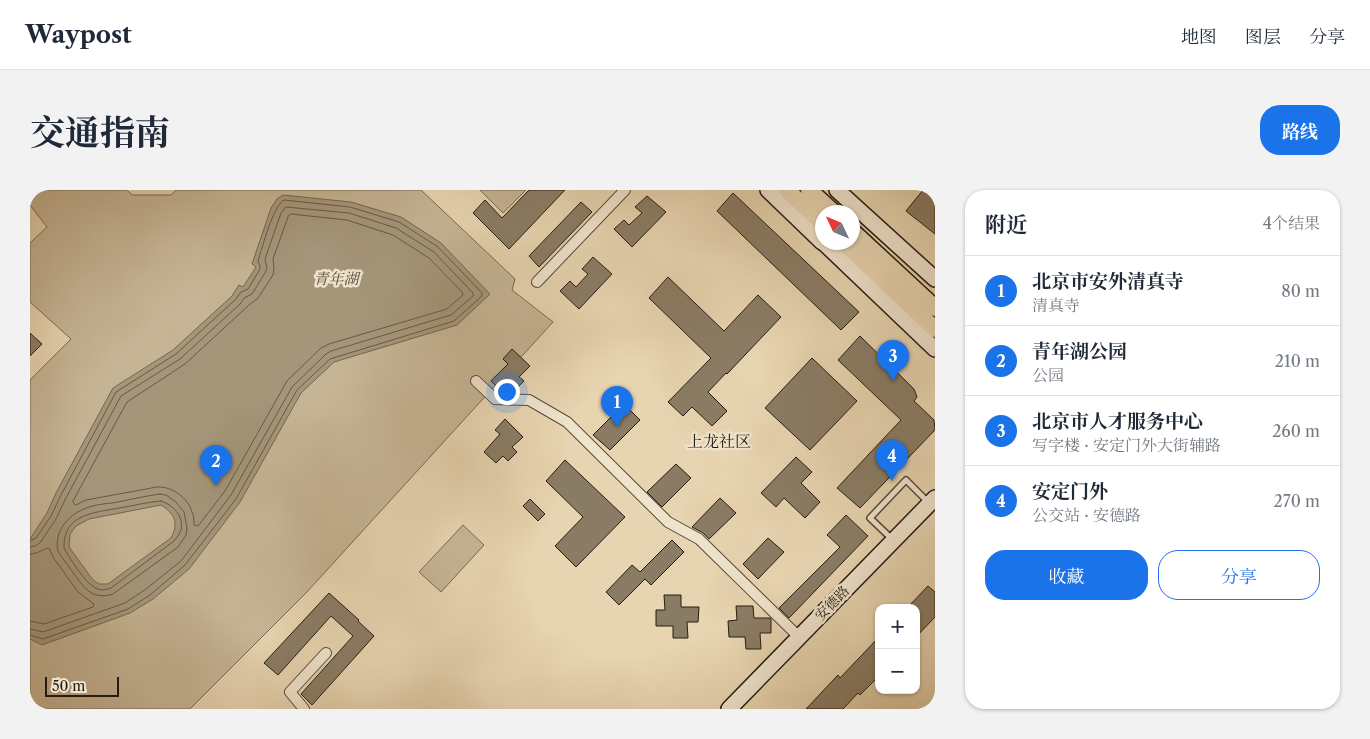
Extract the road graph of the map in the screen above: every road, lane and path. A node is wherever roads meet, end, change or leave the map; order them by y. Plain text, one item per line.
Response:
1 (626, 190) edge
2 (768, 190) edge
3 (787, 190) edge
4 (809, 190) edge
5 (837, 190) edge
6 (825, 205) edge
7 (815, 216) edge
8 (815, 234) edge
9 (860, 238) edge
10 (831, 250) edge
11 (851, 250) edge
12 (935, 280) edge
13 (537, 282) dead end
14 (935, 308) edge
15 (935, 329) edge
16 (935, 349) edge
17 (476, 381) dead end
18 (932, 500) edge
19 (894, 540) junction
20 (799, 638) junction
21 (326, 653) dead end
22 (736, 707) edge
23 (304, 709) edge

1 - 13 street
2 - 8 street
3 - 7 main road
4 - 6 main road
5 - 12 street
9 - 14 main road
10 - 16 street
11 - 15 main road
17 - 20 street
18 - 19 street, 安德路
18 - 19 lane
19 - 20 street, 安德路
20 - 22 street, 安德路
21 - 23 street

